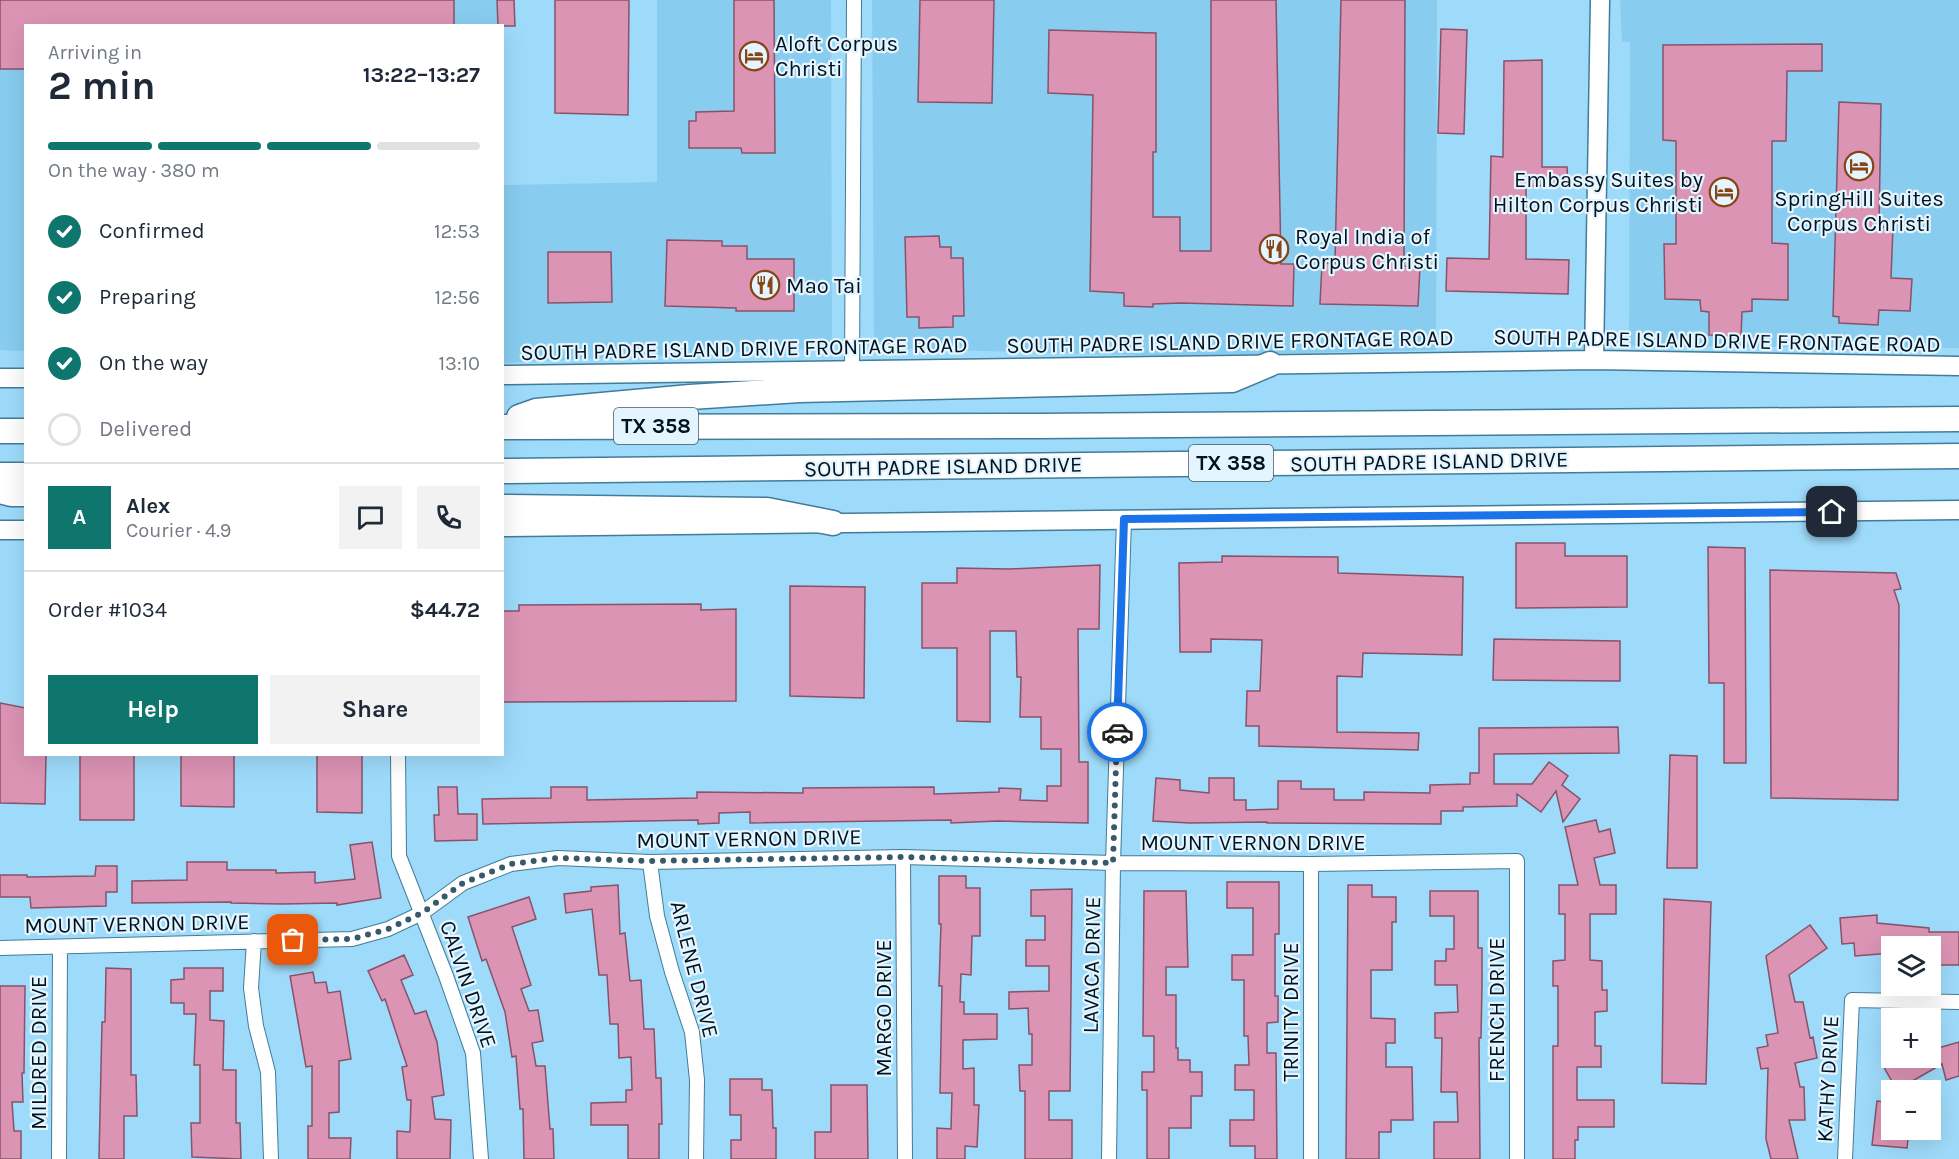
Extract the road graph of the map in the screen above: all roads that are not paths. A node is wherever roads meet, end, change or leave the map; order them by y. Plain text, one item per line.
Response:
1 (854, 0) edge
2 (1600, 0) edge
3 (1594, 360) junction
4 (1270, 364) junction
5 (1959, 366) edge
6 (852, 370) junction
7 (504, 375) edge
8 (0, 378) edge
9 (24, 378) edge
10 (1959, 419) edge
11 (504, 424) edge
12 (504, 425) edge
13 (0, 431) edge
14 (24, 431) edge
15 (1959, 456) edge
16 (504, 471) edge
17 (24, 475) edge
18 (0, 476) edge
19 (0, 491) edge
20 (24, 494) edge
21 (504, 507) edge
22 (1959, 510) edge
23 (1124, 519) junction
24 (833, 523) junction
25 (504, 527) edge
26 (0, 530) edge
27 (24, 530) edge
28 (398, 756) edge
29 (903, 857) junction
30 (650, 861) junction
31 (1517, 861) joint
32 (1113, 863) junction
33 (1311, 864) junction
34 (422, 913) junction
35 (254, 941) junction
36 (60, 947) junction
37 (0, 948) edge
38 (1959, 1002) edge
39 (59, 1159) edge
40 (271, 1159) edge
41 (481, 1159) edge
42 (696, 1159) edge
43 (905, 1159) edge
44 (1109, 1159) edge
45 (1311, 1159) edge
46 (1517, 1159) edge
47 (1845, 1159) edge

1 - 6 street
2 - 3 main road
3 - 4 main road, SOUTH PADRE ISLAND DRIVE FRONTAGE ROAD
3 - 5 main road, SOUTH PADRE ISLAND DRIVE FRONTAGE ROAD
4 - 6 main road, SOUTH PADRE ISLAND DRIVE FRONTAGE ROAD
4 - 11 highway
6 - 7 main road, SOUTH PADRE ISLAND DRIVE FRONTAGE ROAD
8 - 9 main road
10 - 12 highway, SOUTH PADRE ISLAND DRIVE / TX 358
13 - 14 highway
15 - 16 highway, SOUTH PADRE ISLAND DRIVE / TX 358
17 - 18 highway
19 - 20 highway
21 - 24 highway
22 - 23 main road
23 - 24 main road
23 - 32 street, LAVACA DRIVE
24 - 25 main road
26 - 27 main road
28 - 34 street, CALVIN DRIVE
29 - 30 street, MOUNT VERNON DRIVE
29 - 32 street, MOUNT VERNON DRIVE
29 - 43 street, MARGO DRIVE
30 - 34 street, MOUNT VERNON DRIVE
30 - 42 street, ARLENE DRIVE
31 - 33 street, MOUNT VERNON DRIVE
31 - 46 street, FRENCH DRIVE
32 - 33 street, MOUNT VERNON DRIVE
32 - 44 street, LAVACA DRIVE
33 - 45 street, TRINITY DRIVE
34 - 35 street, MOUNT VERNON DRIVE
34 - 41 street, CALVIN DRIVE
35 - 36 street, MOUNT VERNON DRIVE
35 - 40 street
36 - 37 street, MOUNT VERNON DRIVE
36 - 39 street, MILDRED DRIVE
38 - 47 street, KATHY DRIVE

